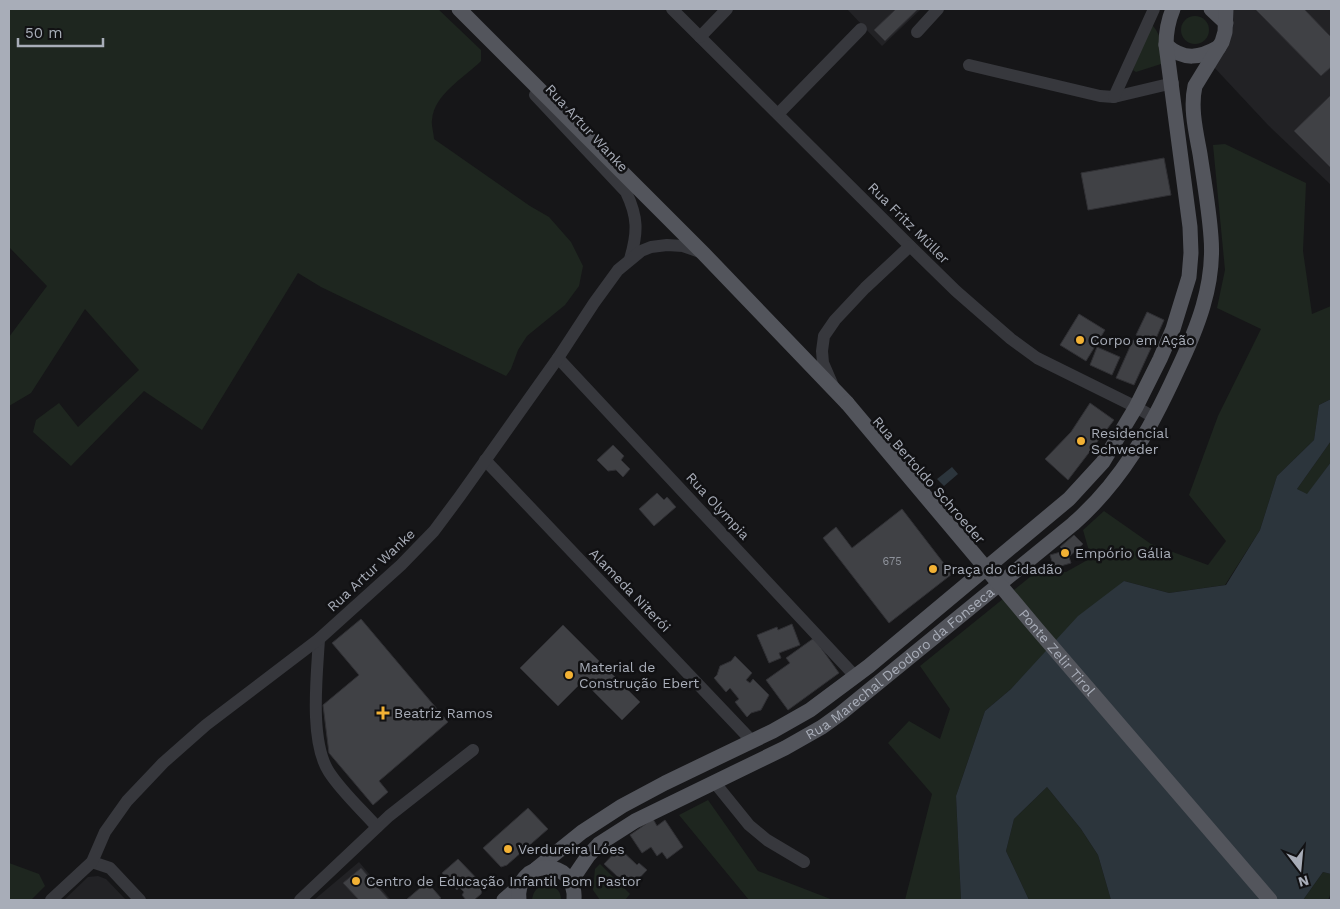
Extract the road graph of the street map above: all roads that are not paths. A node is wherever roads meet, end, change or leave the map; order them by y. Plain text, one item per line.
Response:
1 (459, 9) edge
2 (672, 9) edge
3 (727, 9) edge
4 (938, 9) edge
5 (1154, 9) edge
6 (1170, 11) edge
7 (1219, 12) edge
8 (861, 29) dead end
9 (482, 31) junction
10 (917, 32) dead end
11 (700, 36) junction
12 (1166, 45) junction
13 (1219, 47) junction
14 (969, 65) dead end
15 (1173, 83) junction
16 (1114, 97) junction
17 (778, 114) junction
18 (910, 246) junction
19 (703, 253) junction
20 (630, 259) junction
21 (558, 358) junction
22 (834, 388) junction
23 (848, 407) junction
24 (1136, 407) junction
25 (1155, 418) junction
26 (485, 460) junction
27 (1103, 462) junction
28 (1119, 476) junction
29 (985, 569) junction
30 (319, 638) junction
31 (855, 676) junction
32 (752, 742) junction
33 (473, 750) dead end
34 (715, 782) junction
35 (650, 791) junction
36 (662, 807) junction
37 (378, 827) junction
38 (92, 862) junction
39 (804, 862) dead end
40 (536, 869) junction
41 (520, 893) edge
42 (576, 893) edge
43 (51, 900) edge
44 (140, 900) edge
45 (300, 900) edge
46 (504, 900) edge
47 (1270, 900) edge

1 - 9 main road, Ponte Zelir Tirol
2 - 11 street, Rua Fritz Müller
3 - 11 street
4 - 10 street
5 - 16 street
6 - 12 main road, Rua Marechal Deodoro da Fonseca
7 - 13 main road, Rua Marechal Deodoro da Fonseca
8 - 17 street
9 - 19 main road, Ponte Zelir Tirol
9 - 20 street, Rua Artur Wanke
11 - 17 street, Rua Fritz Müller
12 - 13 main road
12 - 15 main road, Rua Marechal Deodoro da Fonseca
13 - 25 main road, Rua Marechal Deodoro da Fonseca
14 - 16 street
15 - 16 street
15 - 24 main road, Rua Marechal Deodoro da Fonseca
17 - 18 street, Rua Fritz Müller
18 - 22 street
18 - 24 street, Rua Fritz Müller
19 - 20 street, Rua Artur Wanke
19 - 22 main road, Ponte Zelir Tirol
20 - 21 street, Rua Artur Wanke
21 - 26 street, Rua Artur Wanke
21 - 31 street, Rua Olympia
22 - 23 main road, Ponte Zelir Tirol
23 - 29 street, Rua Bertoldo Schroeder
23 - 47 main road, Ponte Zelir Tirol, bridge
24 - 25 street, Rua Fritz Müller
24 - 27 main road, Rua Marechal Deodoro da Fonseca
25 - 28 main road, Rua Marechal Deodoro da Fonseca
26 - 30 street, Rua Artur Wanke
26 - 32 street, Alameda Niterói
27 - 28 main road
27 - 29 main road, Rua Marechal Deodoro da Fonseca
28 - 34 main road, Rua Marechal Deodoro da Fonseca
29 - 31 main road, Rua Marechal Deodoro da Fonseca
30 - 37 street
30 - 38 street, Rua Artur Wanke
31 - 32 main road, Rua Marechal Deodoro da Fonseca
32 - 35 main road, Rua Marechal Deodoro da Fonseca
33 - 37 street
34 - 36 main road, Rua Marechal Deodoro da Fonseca
34 - 39 street
35 - 36 main road
35 - 40 main road, Rua Marechal Deodoro da Fonseca
36 - 42 main road, Rua Marechal Deodoro da Fonseca
37 - 45 street
38 - 43 street
38 - 44 street
40 - 41 main road, Rua Marechal Deodoro da Fonseca
40 - 42 main road
41 - 46 main road, Rua Marechal Deodoro da Fonseca

